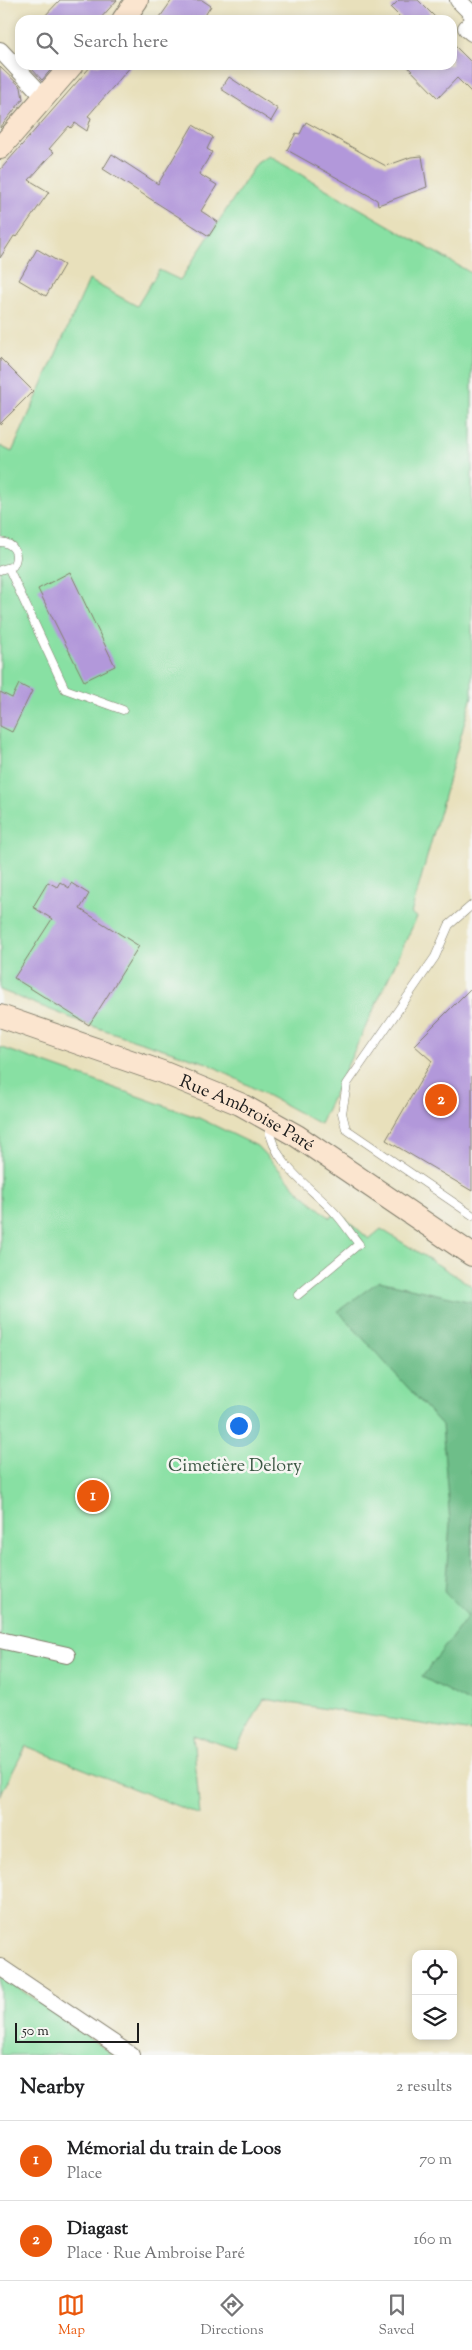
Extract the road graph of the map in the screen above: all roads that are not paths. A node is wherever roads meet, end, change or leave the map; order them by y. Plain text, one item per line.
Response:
1 (137, 0) edge
2 (458, 0) edge
3 (472, 14) edge
4 (126, 15) edge
5 (472, 22) edge
6 (472, 34) edge
7 (0, 50) edge
8 (15, 66) edge
9 (19, 70) edge
10 (68, 70) edge
11 (44, 97) junction
12 (0, 148) edge
13 (0, 542) edge
14 (9, 569) junction
15 (0, 570) edge
16 (123, 710) dead end
17 (472, 905) edge
18 (0, 1016) edge
19 (268, 1119) junction
20 (472, 1215) edge
21 (472, 1254) edge
22 (298, 1295) dead end
23 (0, 1640) edge
24 (67, 1655) dead end
25 (0, 1967) edge
26 (131, 2055) edge

1 - 4 street
2 - 3 street
5 - 6 street
7 - 8 street
9 - 11 street
10 - 11 street
11 - 12 street
13 - 14 lane
14 - 15 lane
14 - 16 lane
17 - 20 lane
18 - 19 street, Rue Ambroise Paré
19 - 21 street, Rue Ambroise Paré
19 - 22 lane
23 - 24 street
25 - 26 street

